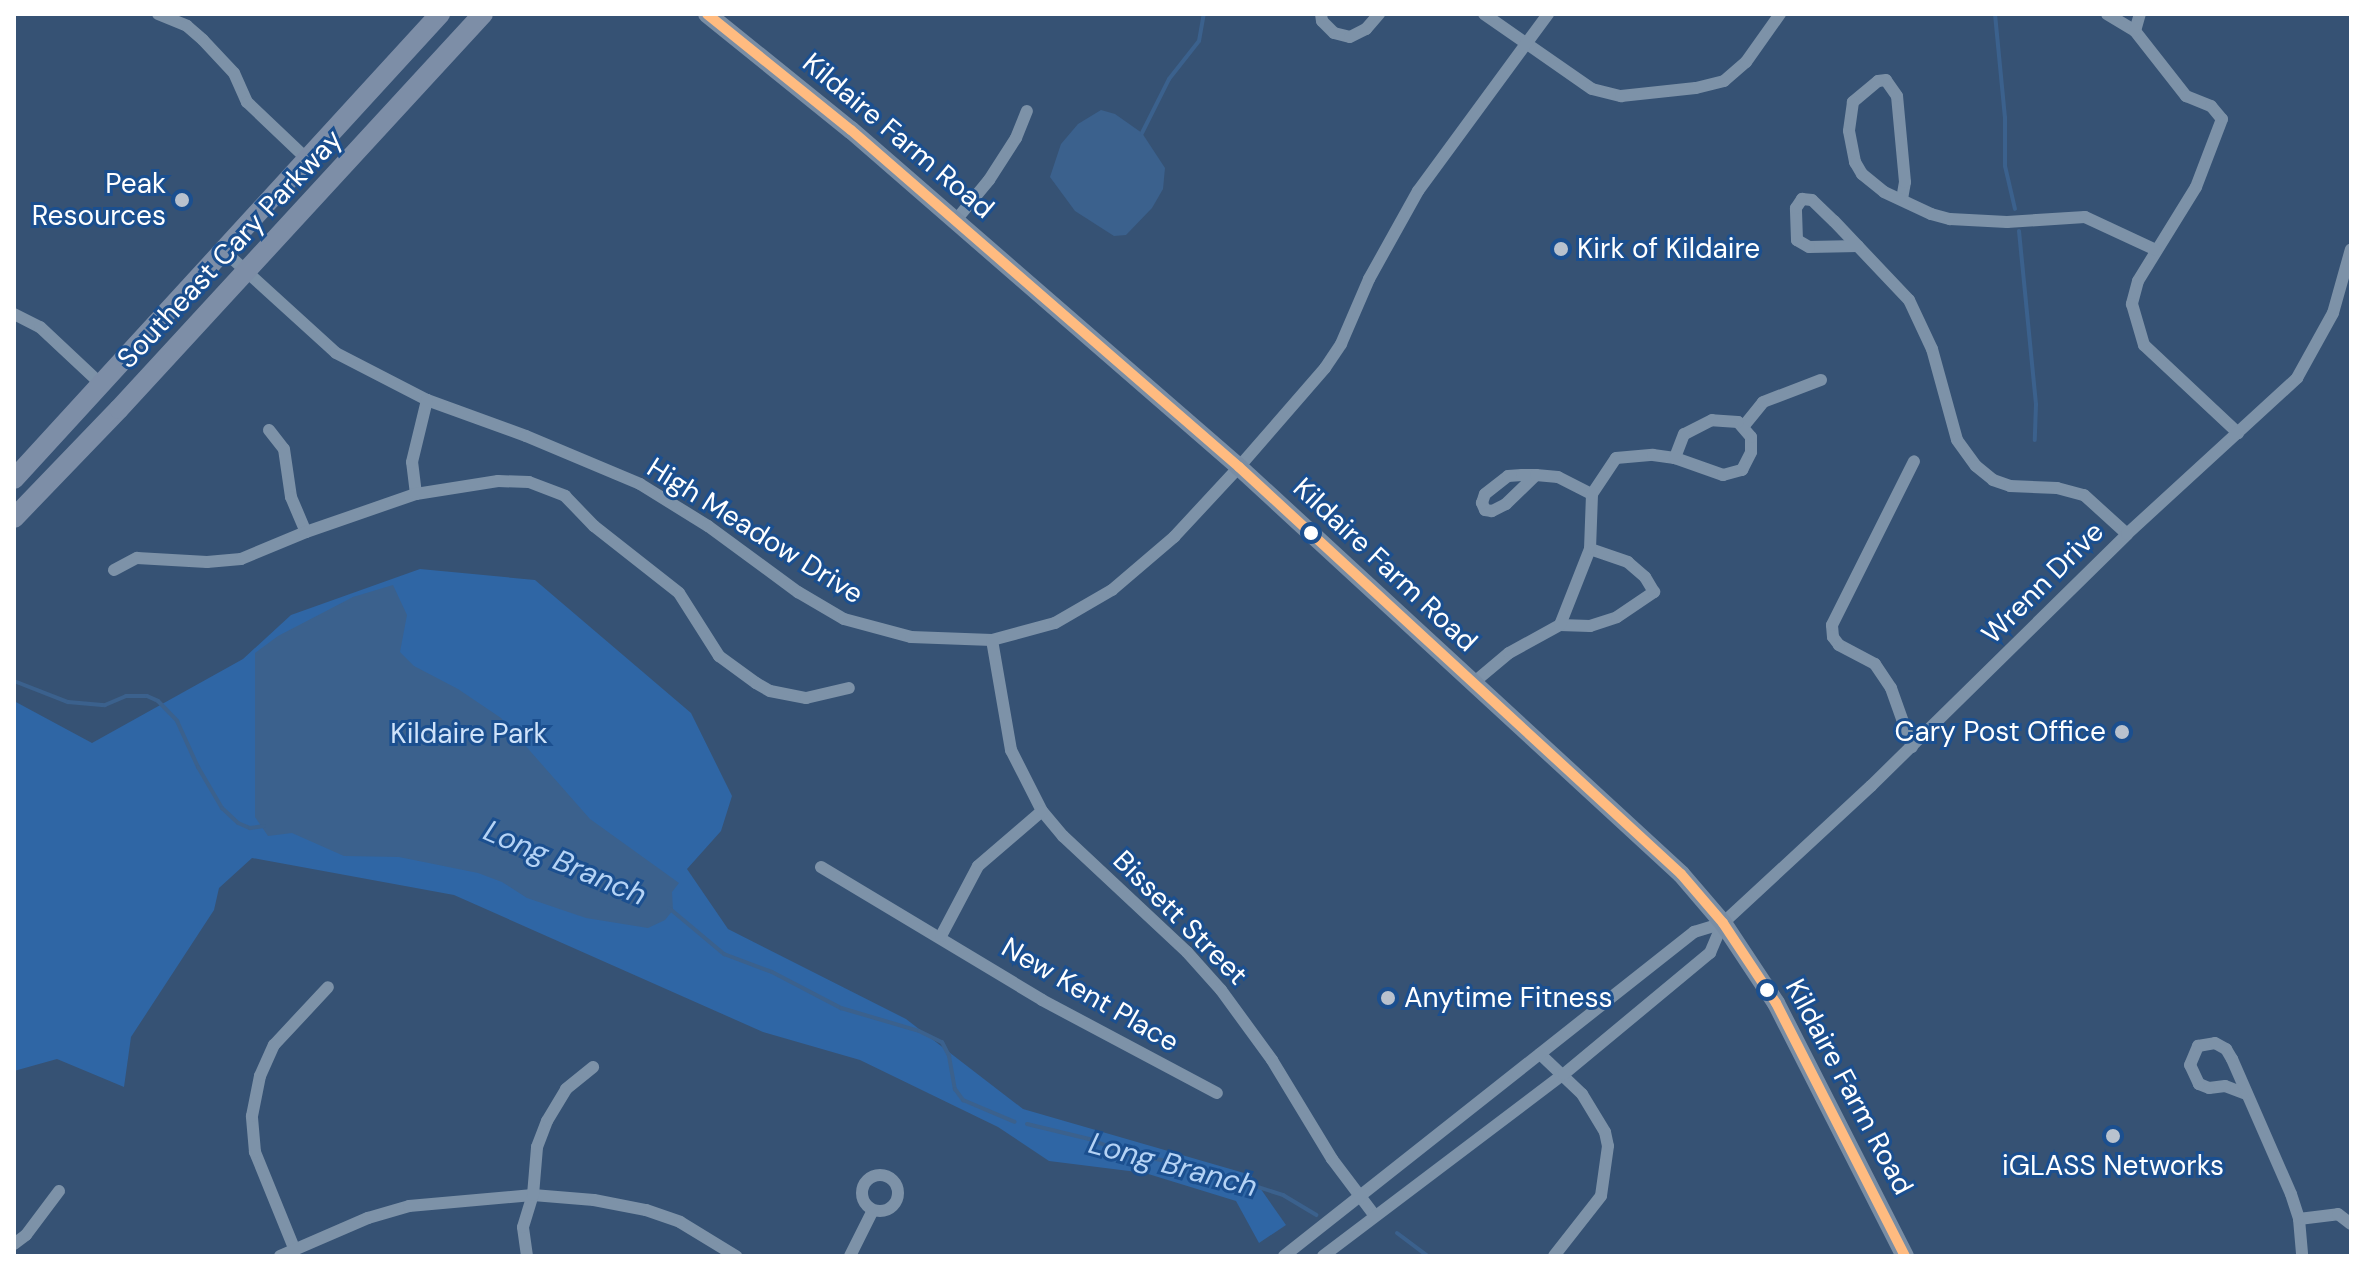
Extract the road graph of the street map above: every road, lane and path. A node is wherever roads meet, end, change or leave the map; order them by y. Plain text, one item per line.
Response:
1 (158, 14) edge
2 (440, 14) edge
3 (483, 14) edge
4 (707, 14) edge
5 (1321, 14) edge
6 (1379, 14) edge
7 (1484, 14) edge
8 (1548, 14) edge
9 (1780, 14) edge
10 (2107, 14) edge
11 (2140, 14) edge
12 (2135, 31) junction
13 (1527, 43) junction
14 (1027, 111) dead end
15 (308, 160) junction
16 (1902, 199) junction
17 (956, 220) junction
18 (1858, 246) junction
19 (2351, 249) edge
20 (2156, 250) junction
21 (224, 251) junction
22 (247, 271) junction
23 (14, 314) edge
24 (1821, 380) dead end
25 (102, 385) junction
26 (427, 400) junction
27 (1743, 427) junction
28 (269, 430) dead end
29 (2238, 433) junction
30 (1675, 458) junction
31 (1914, 461) dead end
32 (1239, 467) junction
33 (1536, 475) dead end
34 (14, 479) edge
35 (416, 494) junction
36 (1592, 494) junction
37 (14, 518) edge
38 (306, 532) junction
39 (2127, 534) junction
40 (1590, 549) junction
41 (114, 570) dead end
42 (1560, 625) junction
43 (992, 640) junction
44 (1472, 684) junction
45 (849, 688) dead end
46 (1912, 747) junction
47 (1042, 811) junction
48 (821, 867) dead end
49 (1723, 923) junction
50 (941, 936) junction
51 (328, 987) dead end
52 (1540, 1054) junction
53 (593, 1067) dead end
54 (1564, 1074) junction
55 (1217, 1093) dead end
56 (2246, 1094) junction
57 (59, 1191) dead end
58 (533, 1195) junction
59 (1359, 1197) junction
60 (873, 1210) dead end
61 (1375, 1216) junction
62 (2299, 1219) junction
63 (2351, 1224) edge
64 (14, 1244) edge
65 (294, 1248) junction
66 (280, 1256) edge
67 (527, 1256) edge
68 (736, 1256) edge
69 (850, 1256) edge
70 (1285, 1256) edge
71 (1323, 1256) edge
72 (1554, 1256) edge
73 (1905, 1256) edge
74 (2302, 1256) edge

1 - 15 street
2 - 15 main road, Southeast Cary Parkway
3 - 22 main road, Southeast Cary Parkway
4 - 17 main road, Kildaire Farm Road
5 - 6 street
7 - 13 street
8 - 13 street, High Meadow Drive
9 - 13 street
10 - 12 street
11 - 12 street
12 - 20 street
13 - 32 street, High Meadow Drive
14 - 17 street
15 - 21 main road, Southeast Cary Parkway
16 - 16 street
16 - 20 street
17 - 32 main road, Kildaire Farm Road
18 - 18 street
18 - 39 street
19 - 29 street, Wrenn Drive
20 - 29 street
21 - 22 street, High Meadow Drive
21 - 25 main road, Southeast Cary Parkway
22 - 26 street, High Meadow Drive
22 - 37 main road, Southeast Cary Parkway
23 - 25 street
24 - 27 street
25 - 34 main road, Southeast Cary Parkway
26 - 35 street
26 - 43 street, High Meadow Drive
27 - 30 street
27 - 30 street
28 - 38 street
29 - 39 street, Wrenn Drive
30 - 36 street
31 - 46 street
32 - 43 street, High Meadow Drive
32 - 44 main road, Kildaire Farm Road
33 - 36 street
35 - 38 street
35 - 45 street
36 - 40 street
38 - 41 street
39 - 46 street, Wrenn Drive
40 - 42 street
40 - 42 street
42 - 44 street
43 - 47 street, Bissett Street
44 - 49 main road, Kildaire Farm Road
46 - 49 street, Wrenn Drive
47 - 50 street
47 - 59 street, Bissett Street
48 - 50 street, New Kent Place
49 - 52 street
49 - 54 street
49 - 73 main road, Kildaire Farm Road
50 - 55 street, New Kent Place
51 - 65 street
52 - 54 street
52 - 59 street
53 - 58 street
54 - 61 street
54 - 72 street
56 - 56 street
56 - 62 street
57 - 64 street
58 - 65 street
58 - 67 street
58 - 68 street
59 - 61 street, Bissett Street
59 - 70 street
60 - 69 street
61 - 71 street
62 - 63 street
62 - 74 street
65 - 66 street

